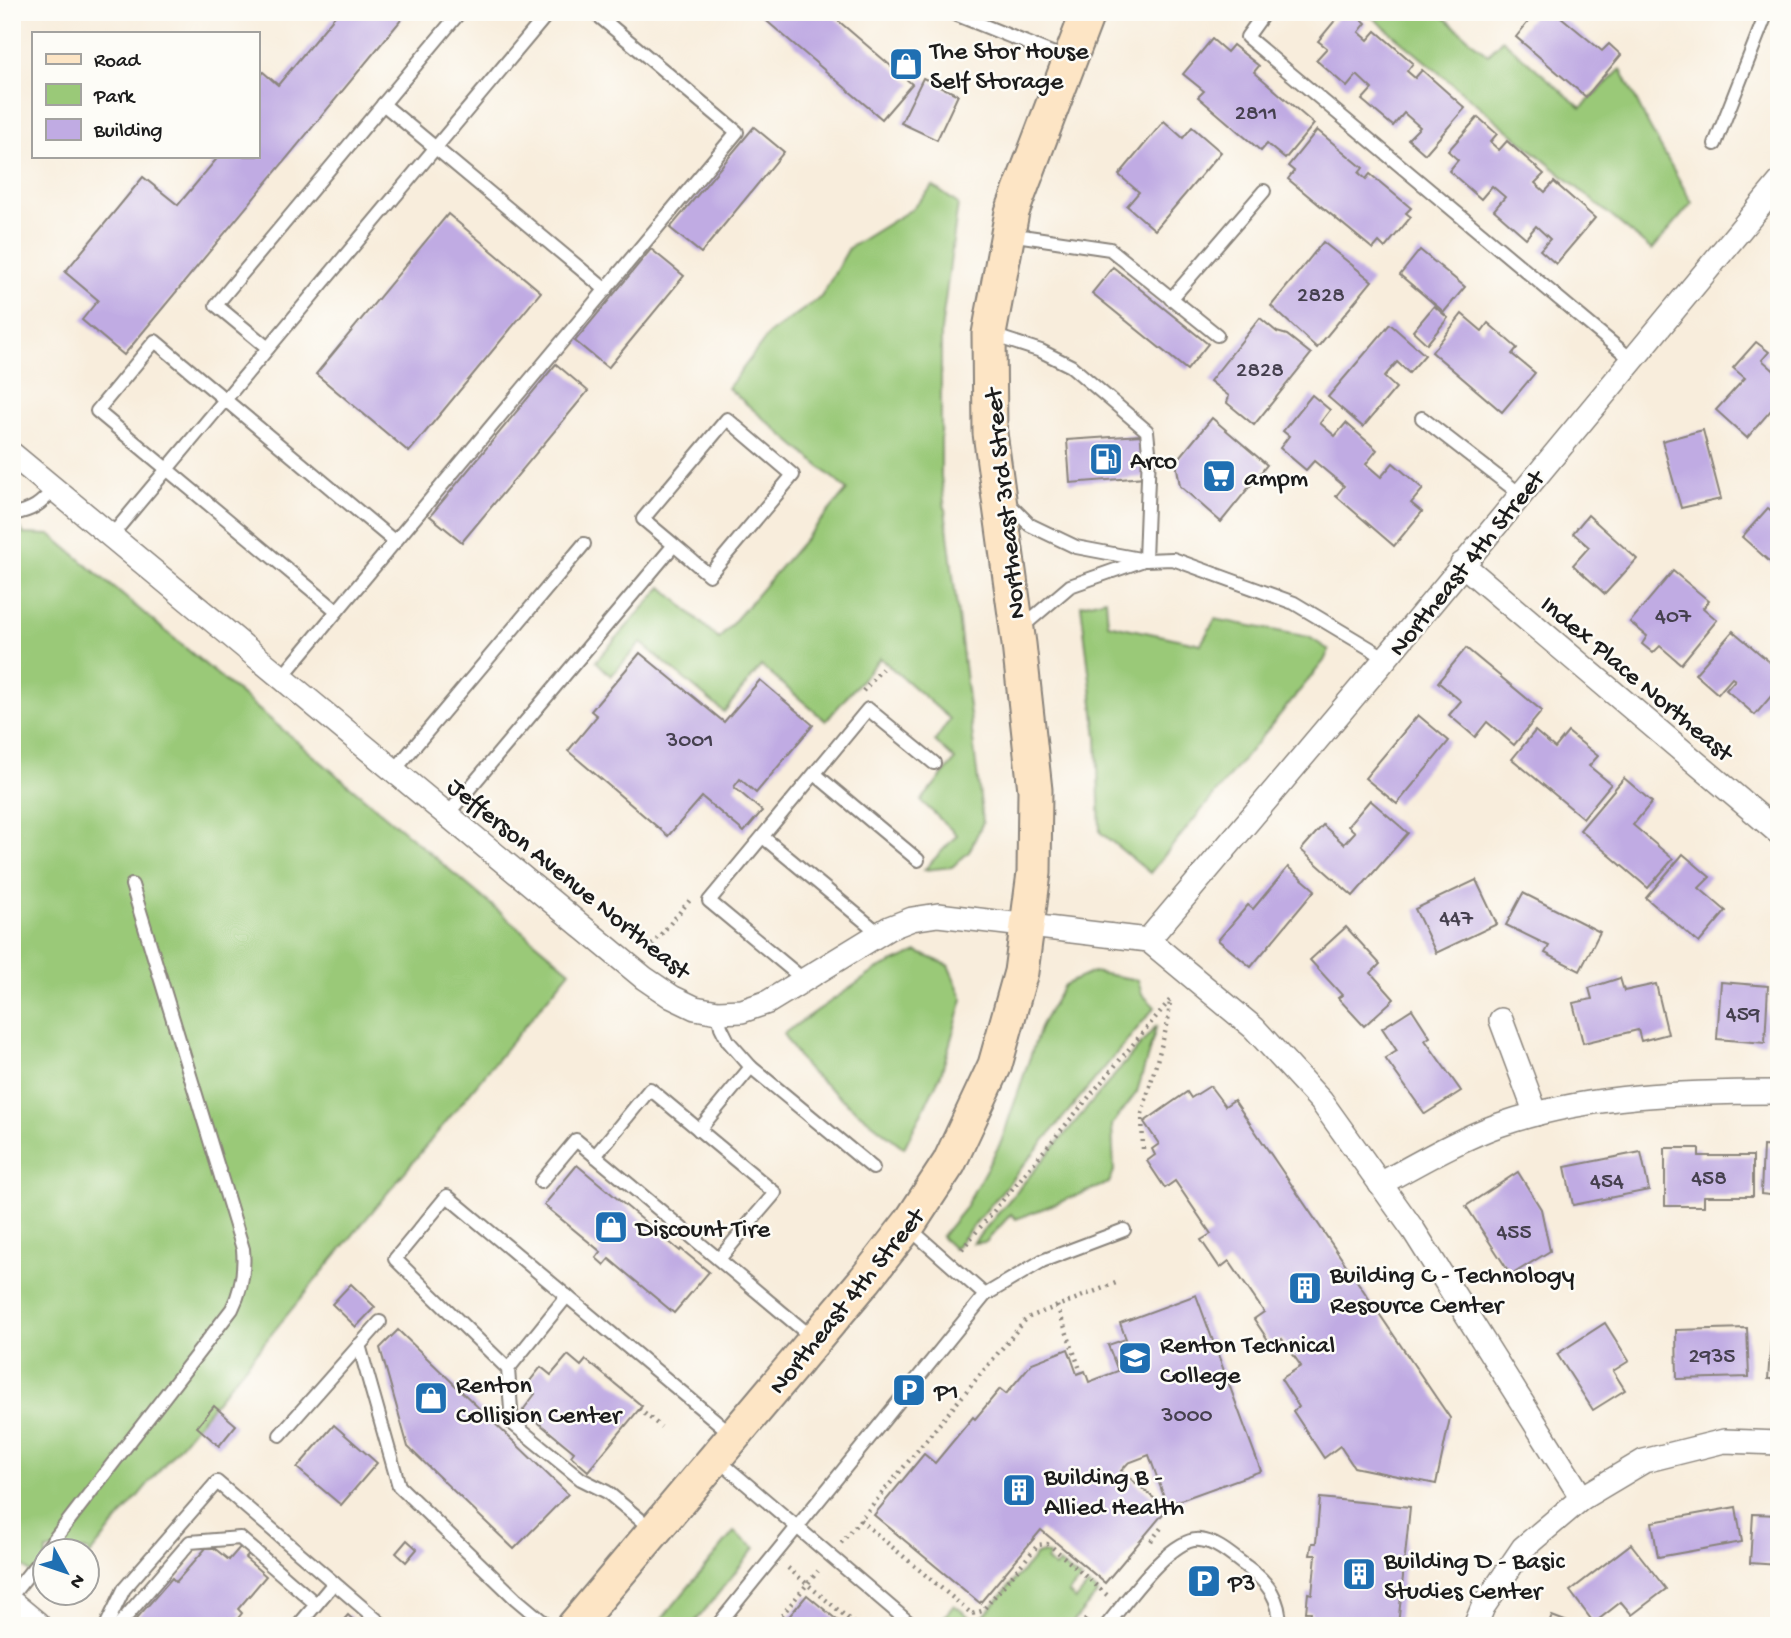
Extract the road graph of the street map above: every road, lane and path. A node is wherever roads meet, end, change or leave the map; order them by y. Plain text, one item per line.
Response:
1 (460, 12) edge
2 (549, 12) edge
3 (594, 12) edge
4 (950, 12) edge
5 (1088, 12) edge
6 (1265, 12) edge
7 (1767, 12) edge
8 (1069, 61) junction
9 (383, 104) junction
10 (1715, 144) dead end
11 (435, 148) junction
12 (1779, 183) edge
13 (1264, 191) dead end
14 (1008, 233) junction
15 (606, 290) junction
16 (1171, 299) junction
17 (989, 334) junction
18 (1217, 335) dead end
19 (268, 348) junction
20 (1632, 360) junction
21 (225, 400) junction
22 (1422, 418) dead end
23 (12, 454) edge
24 (167, 470) junction
25 (54, 489) junction
26 (998, 493) junction
27 (1520, 494) junction
28 (12, 514) edge
29 (112, 535) junction
30 (395, 542) junction
31 (584, 544) dead end
32 (674, 545) junction
33 (1145, 560) junction
34 (1462, 564) junction
35 (337, 611) junction
36 (1017, 632) junction
37 (1386, 658) junction
38 (282, 677) junction
39 (934, 763) dead end
40 (394, 772) junction
41 (815, 774) junction
42 (447, 815) junction
43 (1779, 833) edge
44 (763, 837) junction
45 (918, 860) dead end
46 (132, 885) dead end
47 (1028, 926) junction
48 (880, 934) junction
49 (1148, 940) junction
50 (804, 980) junction
51 (718, 1012) junction
52 (1502, 1020) dead end
53 (751, 1067) junction
54 (1779, 1092) edge
55 (1536, 1114) junction
56 (699, 1130) junction
57 (1143, 1149) dead end
58 (595, 1156) junction
59 (873, 1168) dead end
60 (541, 1182) dead end
61 (1380, 1184) junction
62 (907, 1226) junction
63 (1124, 1230) dead end
64 (719, 1259) junction
65 (950, 1264) junction
66 (1116, 1283) dead end
67 (985, 1295) junction
68 (567, 1296) junction
69 (1057, 1306) junction
70 (380, 1322) dead end
71 (815, 1340) junction
72 (359, 1345) junction
73 (508, 1368) junction
74 (1081, 1372) dead end
75 (639, 1409) dead end
76 (662, 1427) dead end
77 (279, 1435) dead end
78 (1779, 1443) edge
79 (724, 1447) junction
80 (1582, 1497) junction
81 (860, 1520) junction
82 (797, 1527) junction
83 (654, 1531) junction
84 (58, 1536) edge
85 (774, 1556) junction
86 (831, 1556) junction
87 (32, 1569) edge
88 (334, 1583) junction
89 (807, 1584) junction
90 (12, 1595) edge
91 (316, 1604) junction
92 (12, 1607) edge
93 (1122, 1607) junction
94 (304, 1623) edge
95 (35, 1626) edge
96 (106, 1626) edge
97 (118, 1626) edge
98 (384, 1626) edge
99 (548, 1626) edge
100 (574, 1626) edge
101 (717, 1626) edge
102 (773, 1626) edge
103 (857, 1626) edge
104 (913, 1626) edge
105 (1106, 1626) edge
106 (1280, 1626) edge
107 (1475, 1626) edge

1 - 9 lane
2 - 11 lane
3 - 15 lane
4 - 8 lane
5 - 8 main road, Northeast 3rd Street
6 - 20 lane
7 - 10 lane
8 - 14 main road, Northeast 3rd Street
9 - 11 lane
9 - 19 lane
11 - 15 lane
11 - 19 lane
12 - 20 street, Northeast 4th Street
13 - 16 lane
14 - 16 lane
14 - 17 main road, Northeast 3rd Street
15 - 30 lane
16 - 18 lane
17 - 26 main road, Northeast 3rd Street
17 - 33 lane
19 - 21 lane
20 - 27 street, Northeast 4th Street
21 - 24 lane
21 - 24 lane
21 - 30 lane
22 - 27 lane
23 - 25 street, Jefferson Avenue Northeast
24 - 29 lane
24 - 35 lane
25 - 28 lane
25 - 29 street, Jefferson Avenue Northeast
26 - 33 lane
26 - 36 main road, Northeast 3rd Street
27 - 34 street, Northeast 4th Street
29 - 38 street, Jefferson Avenue Northeast
30 - 35 lane
31 - 40 lane
32 - 32 lane
32 - 42 lane
33 - 36 lane
33 - 37 lane
34 - 37 street, Northeast 4th Street
34 - 43 street, Index Place Northeast
35 - 38 lane
36 - 47 main road, Northeast 3rd Street
37 - 49 street, Northeast 4th Street
38 - 40 street, Jefferson Avenue Northeast
39 - 41 lane
40 - 42 street, Jefferson Avenue Northeast
41 - 44 lane
41 - 45 lane
42 - 51 street, Jefferson Avenue Northeast
44 - 48 lane
44 - 50 lane
46 - 84 lane
47 - 48 street, Jefferson Avenue Northeast
47 - 49 street, Jefferson Avenue Northeast
47 - 62 main road, Northeast 4th Street
48 - 50 street, Jefferson Avenue Northeast
49 - 61 street
50 - 51 street, Jefferson Avenue Northeast
51 - 53 lane
52 - 55 street
53 - 56 lane
53 - 59 lane
54 - 55 street
55 - 61 street
56 - 58 lane
56 - 64 lane
57 - 65 path
58 - 60 lane
58 - 64 lane
61 - 80 street
62 - 65 lane
62 - 71 main road, Northeast 4th Street
63 - 67 lane
64 - 71 lane
65 - 67 lane
66 - 69 path
67 - 82 lane
68 - 73 lane
68 - 73 lane
68 - 79 lane
69 - 74 path
69 - 81 path
70 - 72 lane
71 - 79 main road, Northeast 4th Street
72 - 77 lane
72 - 99 lane
73 - 83 lane
75 - 76 path
78 - 80 street
79 - 82 lane
79 - 83 main road, Northeast 4th Street
80 - 107 street
81 - 86 path
81 - 93 path
82 - 85 lane
82 - 86 lane
83 - 100 main road, Northeast 4th Street
85 - 89 path
85 - 101 lane
86 - 89 path
86 - 104 lane
87 - 90 lane
88 - 91 lane
88 - 96 lane
88 - 98 lane
89 - 102 path
89 - 103 path
91 - 94 lane
91 - 97 lane
92 - 95 street
93 - 105 lane
93 - 106 lane

